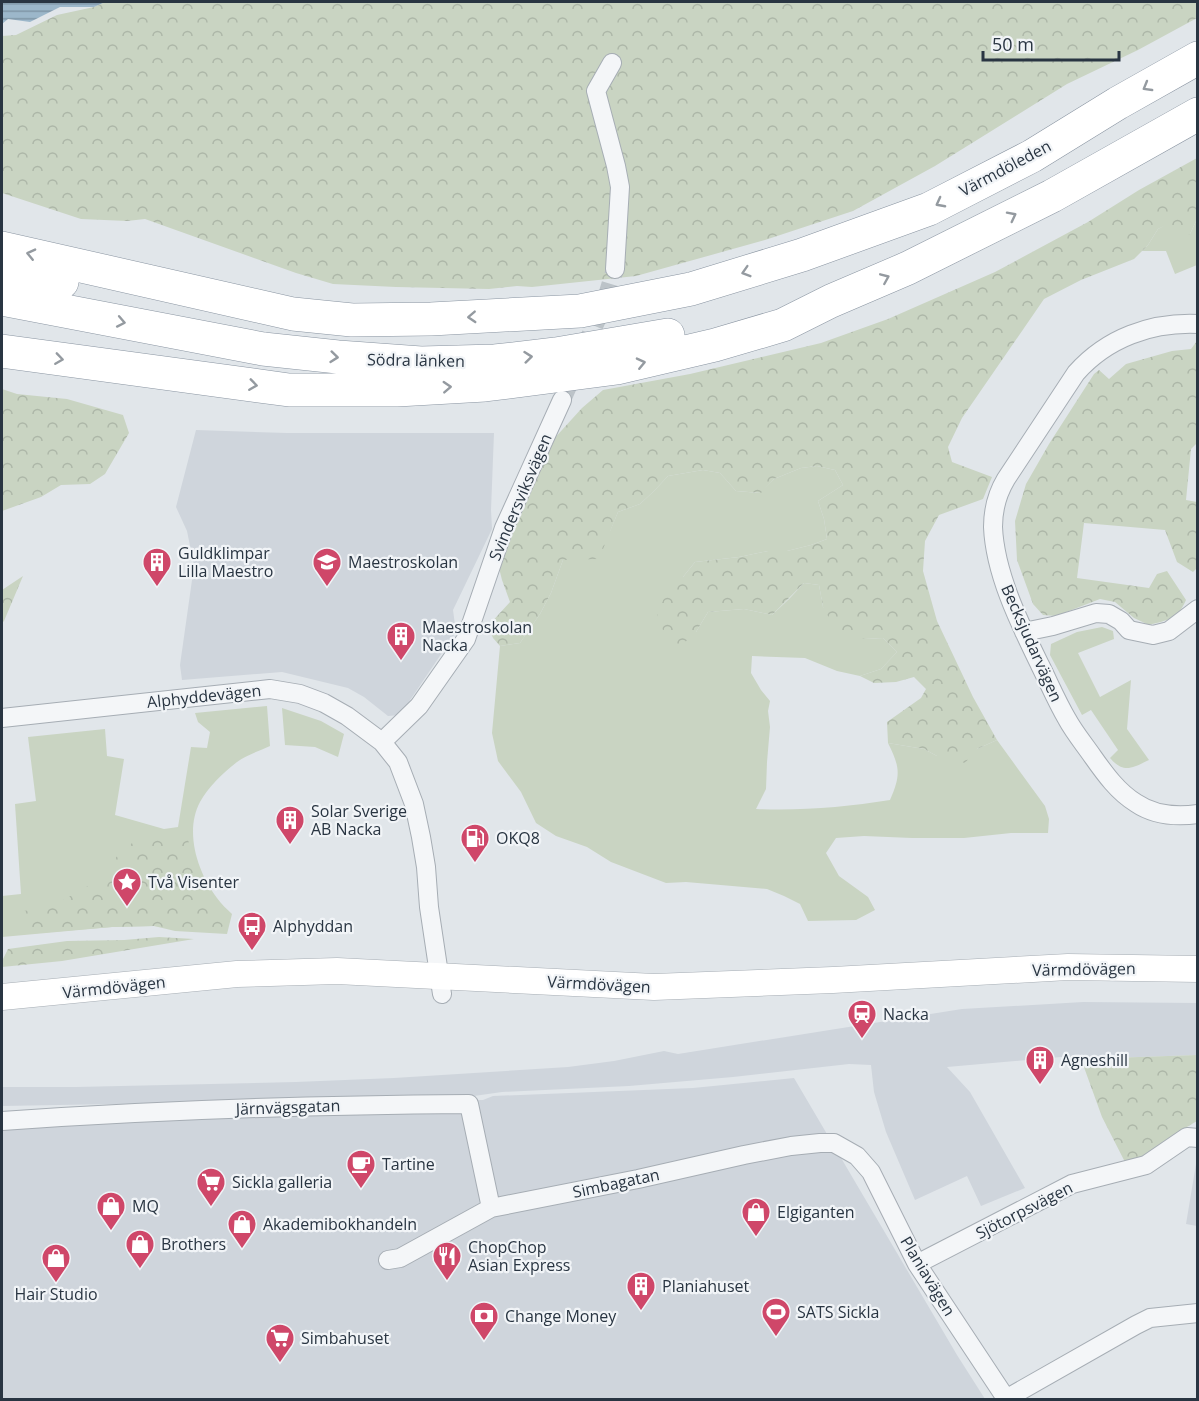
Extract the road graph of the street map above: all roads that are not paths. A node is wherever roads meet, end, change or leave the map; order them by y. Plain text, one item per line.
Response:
1 (1197, 58) edge
2 (612, 63) dead end
3 (1197, 114) edge
4 (2, 248) edge
5 (615, 269) tunnel mouth
6 (2, 272) edge
7 (2, 299) edge
8 (831, 301) junction
9 (293, 314) junction
10 (1197, 324) edge
11 (2, 351) edge
12 (562, 400) tunnel mouth
13 (1197, 609) edge
14 (1024, 632) junction
15 (2, 718) edge
16 (382, 742) junction
17 (1197, 814) edge
18 (1197, 969) edge
19 (441, 985) junction
20 (2, 997) edge
21 (2, 1121) edge
22 (1197, 1138) edge
23 (852, 1153) joint
24 (491, 1208) junction
25 (388, 1260) dead end
26 (917, 1264) junction
27 (1197, 1313) edge
28 (1006, 1399) edge

1 -> 9 highway, Värmdöleden
2 - 5 street
8 -> 3 highway
9 -> 4 highway
6 - 9 highway
7 -> 8 highway, Södra länken
11 -> 8 highway
10 - 14 street, Becksjudarvägen
12 - 16 street, Svindersviksvägen
13 - 14 street
14 - 17 street, Becksjudarvägen
15 - 16 street, Alphyddevägen
16 - 19 street, Alphyddevägen
18 - 19 main road, Värmdövägen
19 - 20 main road, Värmdövägen
21 - 24 street, Järnvägsgatan
22 - 26 street, Sjötorpsvägen
23 - 24 street, Simbagatan
23 - 26 street, Planiavägen
24 - 25 street, Simbagatan
26 - 28 street, Planiavägen
27 - 28 street, Planiavägen

